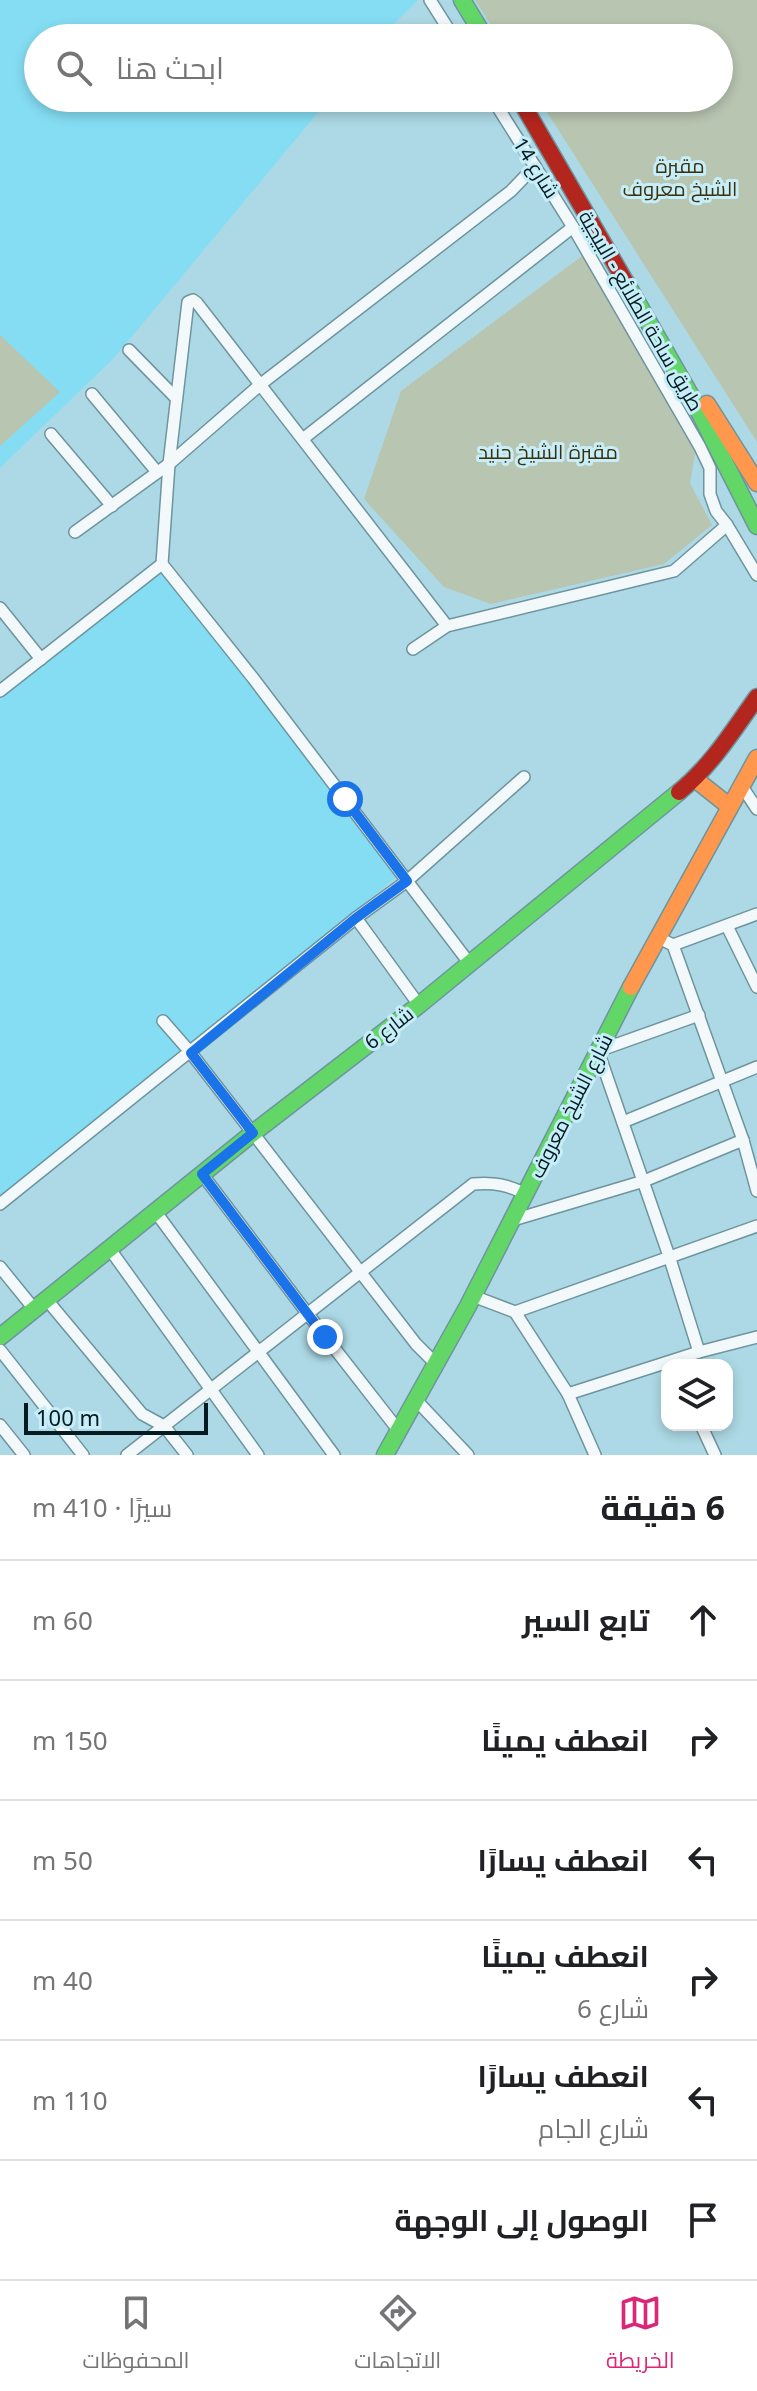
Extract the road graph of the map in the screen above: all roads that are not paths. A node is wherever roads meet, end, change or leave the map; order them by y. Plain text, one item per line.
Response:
1 (430, 0) edge
2 (462, 0) edge
3 (445, 24) edge
4 (476, 24) edge
5 (501, 112) edge
6 (527, 112) edge
7 (527, 112) edge
8 (535, 166) junction
9 (573, 227) junction
10 (129, 350) dead end
11 (261, 384) junction
12 (92, 394) dead end
13 (176, 398) junction
14 (51, 434) dead end
15 (304, 438) junction
16 (169, 464) junction
17 (157, 472) junction
18 (757, 483) edge
19 (112, 506) junction
20 (727, 525) junction
21 (757, 526) edge
22 (75, 532) dead end
23 (162, 564) junction
24 (757, 575) edge
25 (0, 608) edge
26 (447, 626) junction
27 (413, 649) dead end
28 (41, 659) junction
29 (0, 691) edge
30 (757, 697) edge
31 (757, 758) edge
32 (524, 777) dead end
33 (695, 779) junction
34 (741, 785) junction
35 (729, 806) junction
36 (757, 809) edge
37 (407, 881) junction
38 (757, 914) edge
39 (356, 918) junction
40 (727, 926) junction
41 (665, 941) junction
42 (470, 964) junction
43 (757, 987) edge
44 (419, 1005) junction
45 (699, 1015) junction
46 (163, 1021) dead end
47 (598, 1051) junction
48 (191, 1053) junction
49 (757, 1067) edge
50 (723, 1082) junction
51 (623, 1122) junction
52 (253, 1133) junction
53 (743, 1140) junction
54 (202, 1174) junction
55 (644, 1181) junction
56 (757, 1191) edge
57 (526, 1194) junction
58 (0, 1204) edge
59 (155, 1211) junction
60 (513, 1220) junction
61 (757, 1226) edge
62 (109, 1248) junction
63 (670, 1259) junction
64 (0, 1267) edge
65 (359, 1272) junction
66 (473, 1296) junction
67 (41, 1305) junction
68 (515, 1312) junction
69 (307, 1313) junction
70 (0, 1337) edge
71 (757, 1337) edge
72 (0, 1350) edge
73 (257, 1352) junction
74 (699, 1352) junction
75 (682, 1359) edge
76 (436, 1364) junction
77 (661, 1367) edge
78 (210, 1389) junction
79 (568, 1394) junction
80 (417, 1401) junction
81 (0, 1425) edge
82 (164, 1426) junction
83 (399, 1431) junction
84 (704, 1431) edge
85 (24, 1455) edge
86 (83, 1455) edge
87 (127, 1455) edge
88 (187, 1455) edge
89 (258, 1455) edge
90 (334, 1455) edge
91 (385, 1455) edge
92 (468, 1455) edge
93 (595, 1455) edge
94 (715, 1455) edge

1 - 3 street
2 - 4 street
5 - 8 street, شارع 14
6 - 18 street, طريق ساحة الطلائع - البيجية
7 - 21 street, طريق ساحة الطلائع - البيجية
8 - 9 street, شارع 14
8 - 11 street
9 - 15 street
9 - 20 street, شارع 14
10 - 13 street
11 - 13 street
11 - 15 street
11 - 16 street
12 - 17 street
13 - 16 street
14 - 19 street
15 - 26 street
16 - 17 street
16 - 23 street
17 - 19 street
19 - 22 street
20 - 24 street, شارع 14
20 - 26 street
23 - 28 street
23 - 37 street
25 - 28 street
26 - 27 street
28 - 29 street
30 - 33 street, شارع 6
31 - 34 street, شارع الشيخ معروف
32 - 37 street
33 - 35 street
33 - 42 street, شارع 6
34 - 35 street, شارع الشيخ معروف
34 - 36 street
35 - 41 street, شارع الشيخ معروف
37 - 39 street
37 - 42 street
38 - 40 street
39 - 44 street
39 - 48 street
40 - 41 street
40 - 43 street
41 - 45 street
41 - 47 street, شارع الشيخ معروف
42 - 44 street, شارع 6
44 - 52 street, شارع 6
45 - 47 street
45 - 50 street
46 - 48 street
47 - 51 street
47 - 57 street, شارع الشيخ معروف
48 - 52 street
48 - 58 street
49 - 50 street
50 - 51 street
50 - 53 street
51 - 55 street
52 - 54 street, شارع 6
52 - 65 street
53 - 55 street
53 - 56 street
54 - 59 street, شارع 6
54 - 69 street
55 - 60 street
55 - 63 street
57 - 60 street, شارع الشيخ معروف
57 - 65 street
59 - 62 street, شارع 6
59 - 73 street
60 - 66 street, شارع الشيخ معروف
61 - 63 street
62 - 67 street, شارع 6
62 - 78 street
63 - 68 street
63 - 74 street
64 - 67 street
65 - 69 street
65 - 76 street
66 - 68 street
66 - 76 street, شارع الشيخ معروف
67 - 70 street, شارع 6
67 - 82 street
68 - 79 street
69 - 73 street
69 - 83 street
71 - 74 street
72 - 86 street
73 - 78 street
73 - 90 street
74 - 75 street
76 - 80 street, شارع الشيخ معروف
77 - 79 street
78 - 82 street
78 - 89 street
79 - 93 street
80 - 83 street, شارع الشيخ معروف
80 - 92 street
81 - 85 street
82 - 87 street
82 - 88 street
83 - 91 street, شارع الشيخ معروف
84 - 94 street

